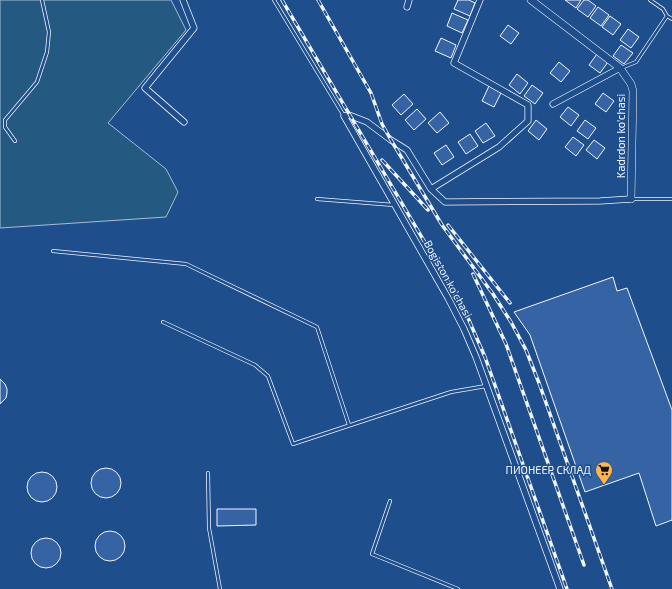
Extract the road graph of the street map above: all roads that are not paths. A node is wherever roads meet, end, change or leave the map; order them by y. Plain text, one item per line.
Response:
1 (42, 0) edge
2 (183, 0) edge
3 (274, 0) edge
4 (409, 0) edge
5 (480, 0) edge
6 (531, 0) edge
7 (650, 0) edge
8 (407, 7) dead end
9 (666, 16) junction
10 (672, 19) edge
11 (620, 68) junction
12 (553, 104) dead end
13 (344, 116) junction
14 (184, 122) dead end
15 (15, 141) dead end
16 (431, 189) junction
17 (318, 199) dead end
18 (631, 199) junction
19 (672, 199) edge
20 (394, 205) junction
21 (53, 251) dead end
22 (163, 322) dead end
23 (486, 386) junction
24 (349, 425) junction
25 (208, 473) dead end
26 (390, 501) dead end
27 (220, 589) edge
28 (458, 589) edge
29 (560, 589) edge

1 - 15 lane
2 - 14 street
3 - 13 lane, Bogiston ko'chasi
4 - 8 street
5 - 16 street
6 - 11 street, Kadrdon ko'chasi
7 - 9 lane
9 - 10 lane
9 - 11 lane
11 - 12 street
11 - 18 street, Kadrdon ko'chasi
13 - 16 street
13 - 20 street, Bogiston ko'chasi
16 - 18 street
17 - 20 lane
18 - 19 lane
20 - 23 street, Bogiston ko'chasi
21 - 24 lane
22 - 24 lane
23 - 24 lane
23 - 29 street, Bogiston ko'chasi
25 - 27 lane
26 - 28 lane

